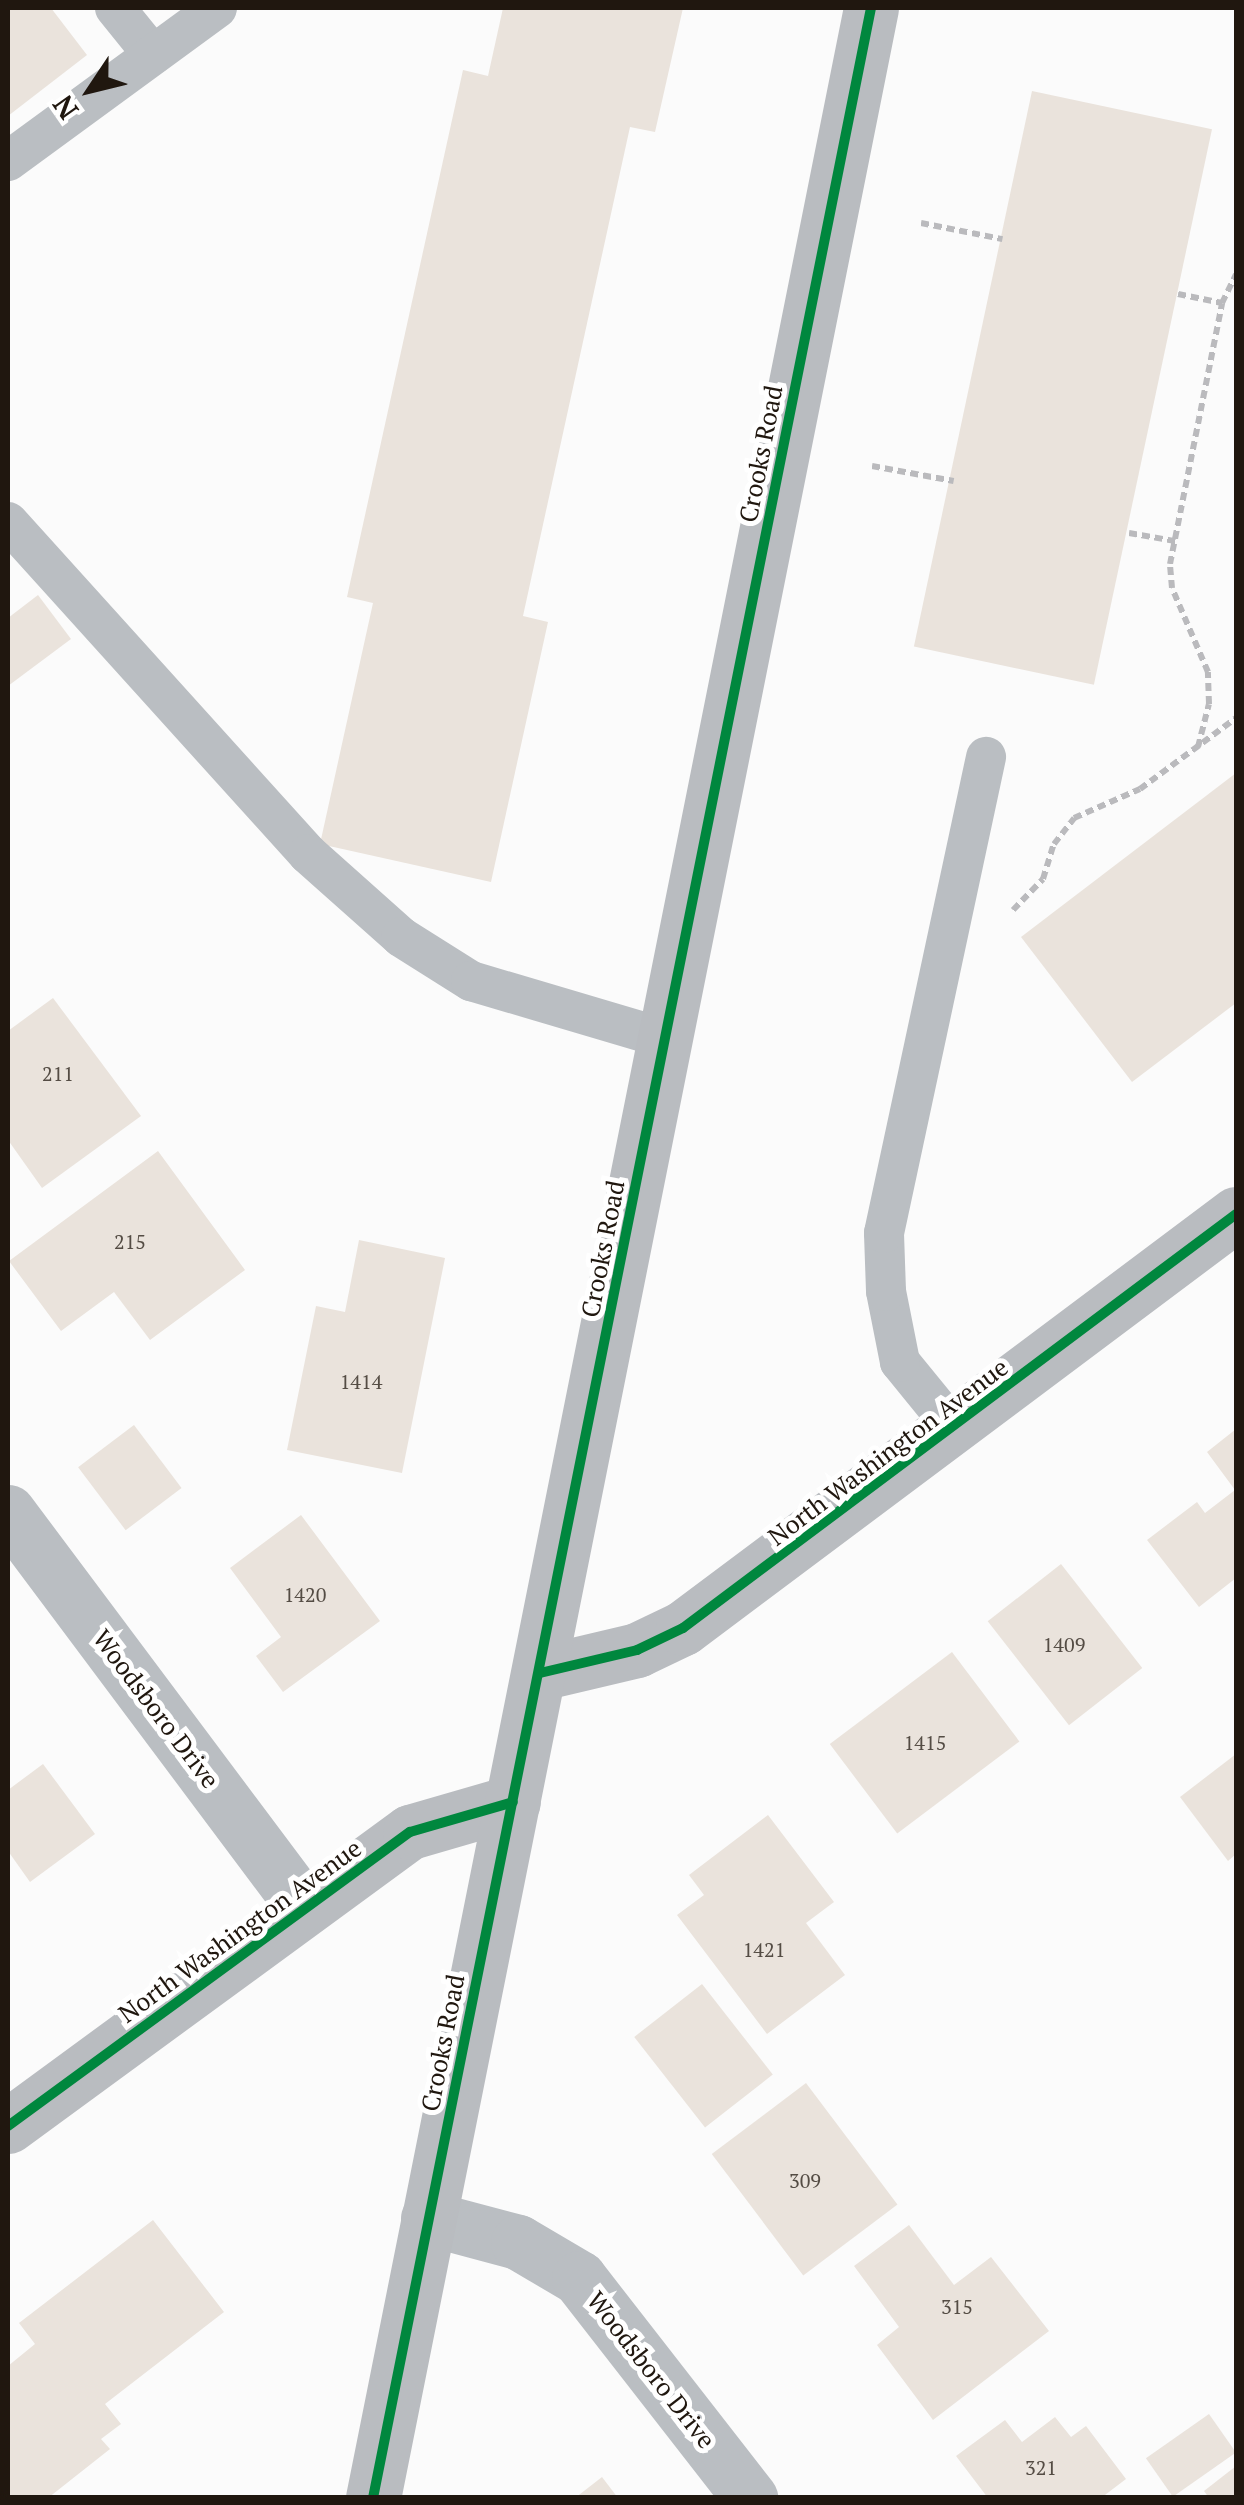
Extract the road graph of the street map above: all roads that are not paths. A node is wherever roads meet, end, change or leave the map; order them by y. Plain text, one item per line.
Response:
1 (115, 8) edge
2 (217, 8) edge
3 (870, 8) edge
4 (152, 55) junction
5 (8, 161) edge
6 (8, 522) edge
7 (986, 757) dead end
8 (664, 1038) junction
9 (1236, 1214) edge
10 (952, 1427) junction
11 (8, 1512) edge
12 (540, 1673) junction
13 (514, 1802) junction
14 (304, 1906) junction
15 (8, 2126) edge
16 (428, 2218) junction
17 (373, 2498) edge
18 (750, 2498) edge

1 - 4 lane
2 - 4 lane
3 - 8 main road, Crooks Road
4 - 5 lane
6 - 8 lane
7 - 10 lane
8 - 12 main road, Crooks Road
9 - 10 main road, North Washington Avenue
10 - 12 main road, North Washington Avenue
11 - 14 street, Woodsboro Drive
12 - 13 main road, Crooks Road
13 - 14 main road, North Washington Avenue
13 - 16 main road, Crooks Road
14 - 15 main road, North Washington Avenue
16 - 17 main road, Crooks Road
16 - 18 street, Woodsboro Drive

